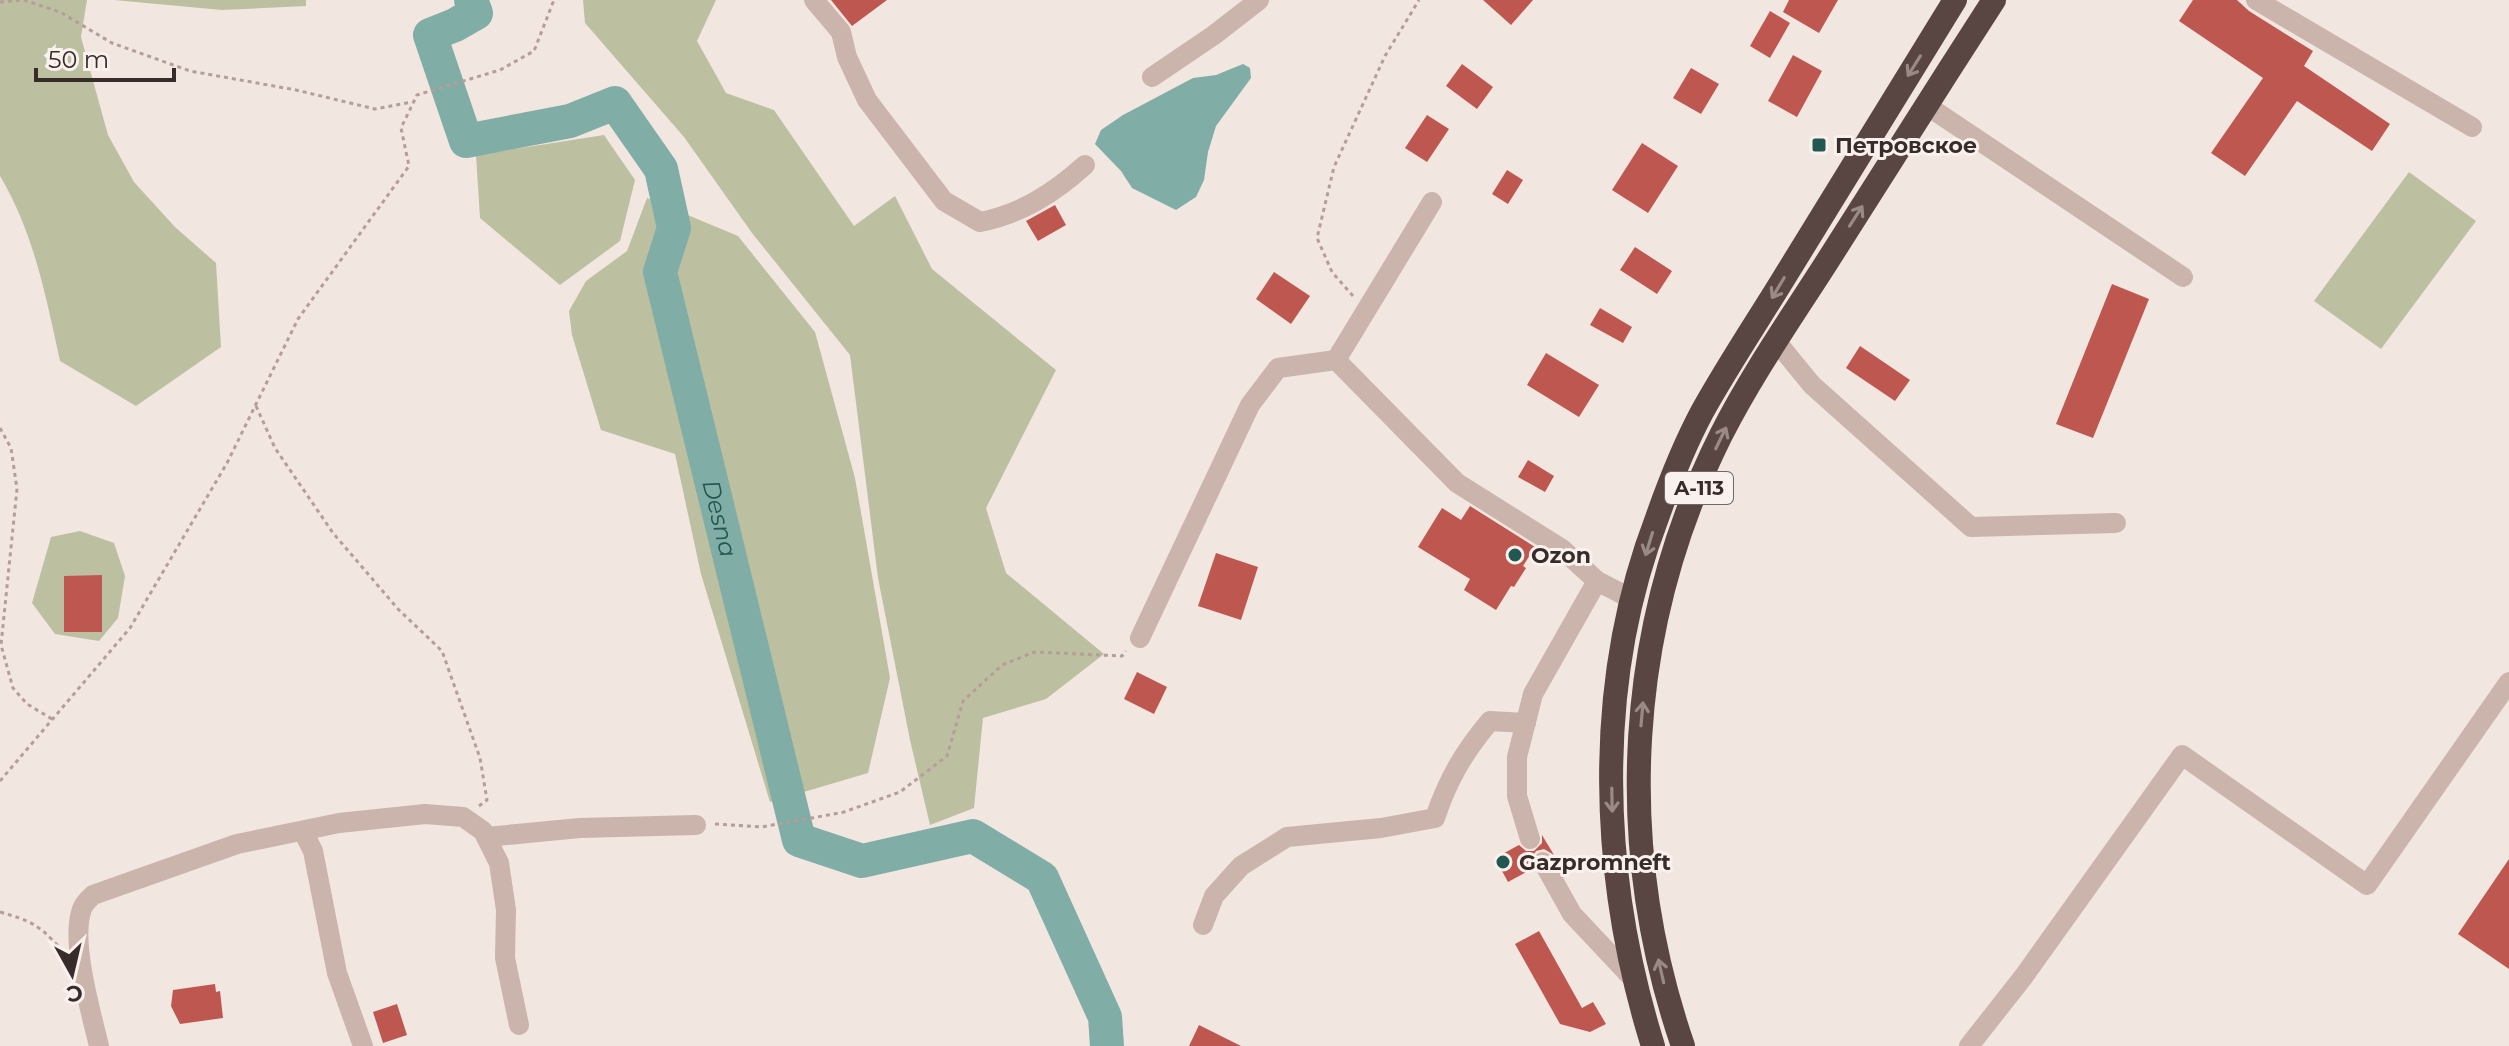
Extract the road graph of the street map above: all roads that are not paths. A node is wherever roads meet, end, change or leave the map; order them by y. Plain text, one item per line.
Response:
1 (814, 0) edge
2 (1259, 0) edge
3 (1955, 0) edge
4 (1994, 0) edge
5 (2256, 0) edge
6 (1152, 77) dead end
7 (1926, 105) junction
8 (2472, 127) dead end
9 (1085, 165) dead end
10 (1432, 202) dead end
11 (2183, 277) dead end
12 (1776, 341) junction
13 (1336, 360) junction
14 (2116, 523) dead end
15 (1597, 581) junction
16 (1632, 599) junction
17 (1140, 638) road end
18 (2509, 682) edge
19 (1526, 723) junction
20 (696, 825) road end
21 (303, 831) junction
22 (486, 837) junction
23 (1530, 839) dead end
24 (1543, 862) dead end
25 (1203, 925) dead end
26 (1635, 981) junction
27 (519, 1025) dead end
28 (99, 1046) edge
29 (363, 1046) edge
30 (1653, 1046) edge
31 (1683, 1046) edge
32 (1969, 1046) edge

1 - 9 street
2 - 6 street
3 -> 16 highway, А-113
4 - 7 highway, А-113
5 - 8 street
7 - 11 street
12 -> 7 highway, А-113
10 - 13 street
12 - 14 street
31 -> 12 highway, А-113
13 - 15 street
13 - 17 street
15 - 16 street
15 - 19 street
16 -> 26 highway, А-113
18 - 32 street
19 - 23 street
19 - 25 street
20 - 22 street
21 - 22 street
21 - 28 street
21 - 29 street
22 - 27 street
24 - 26 street
26 - 30 highway, А-113

